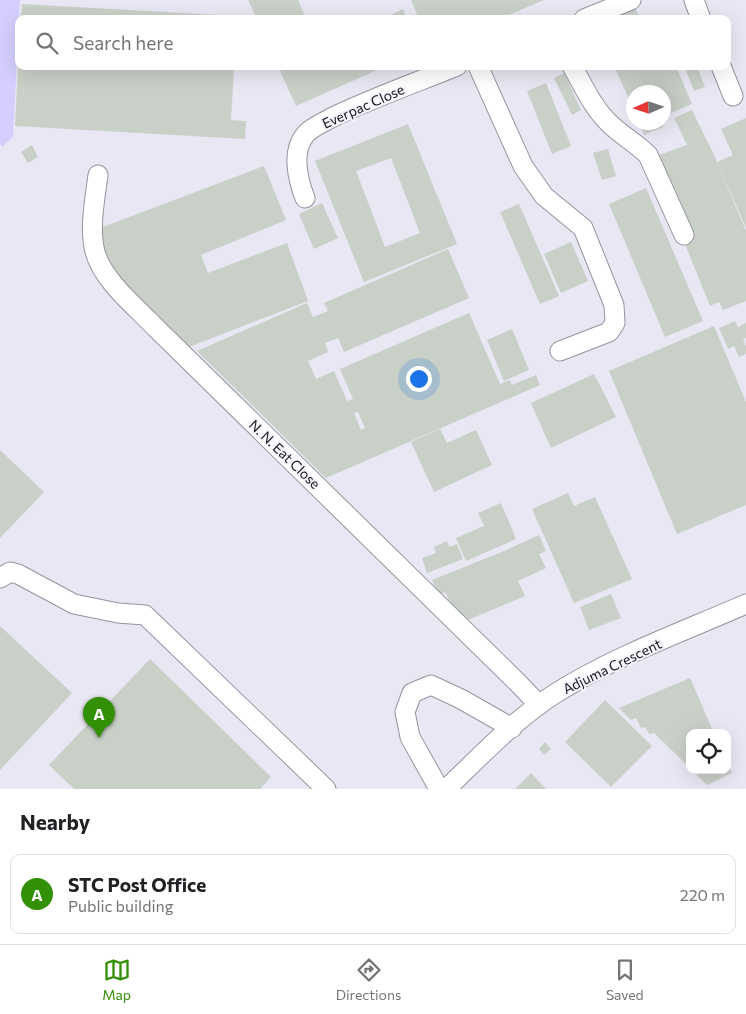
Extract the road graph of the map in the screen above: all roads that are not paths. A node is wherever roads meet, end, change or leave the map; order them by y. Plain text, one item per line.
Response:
1 (631, 0) edge
2 (694, 0) edge
3 (594, 15) edge
4 (700, 15) edge
5 (446, 70) edge
6 (480, 70) edge
7 (574, 70) edge
8 (723, 70) edge
9 (733, 96) dead end
10 (98, 175) dead end
11 (305, 198) dead end
12 (684, 235) dead end
13 (560, 351) dead end
14 (0, 578) edge
15 (746, 604) edge
16 (539, 705) junction
17 (512, 728) junction
18 (326, 789) edge
19 (439, 789) edge
20 (446, 789) edge

1 - 3 lane
2 - 4 lane
5 - 11 lane, Everpac Close
6 - 13 lane
7 - 12 lane
8 - 9 lane
10 - 16 lane, N. N. Eat Close
14 - 18 lane
15 - 16 lane, Adjuma Crescent
16 - 17 lane, Adjuma Crescent
17 - 19 lane
17 - 20 lane, Adjuma Crescent

